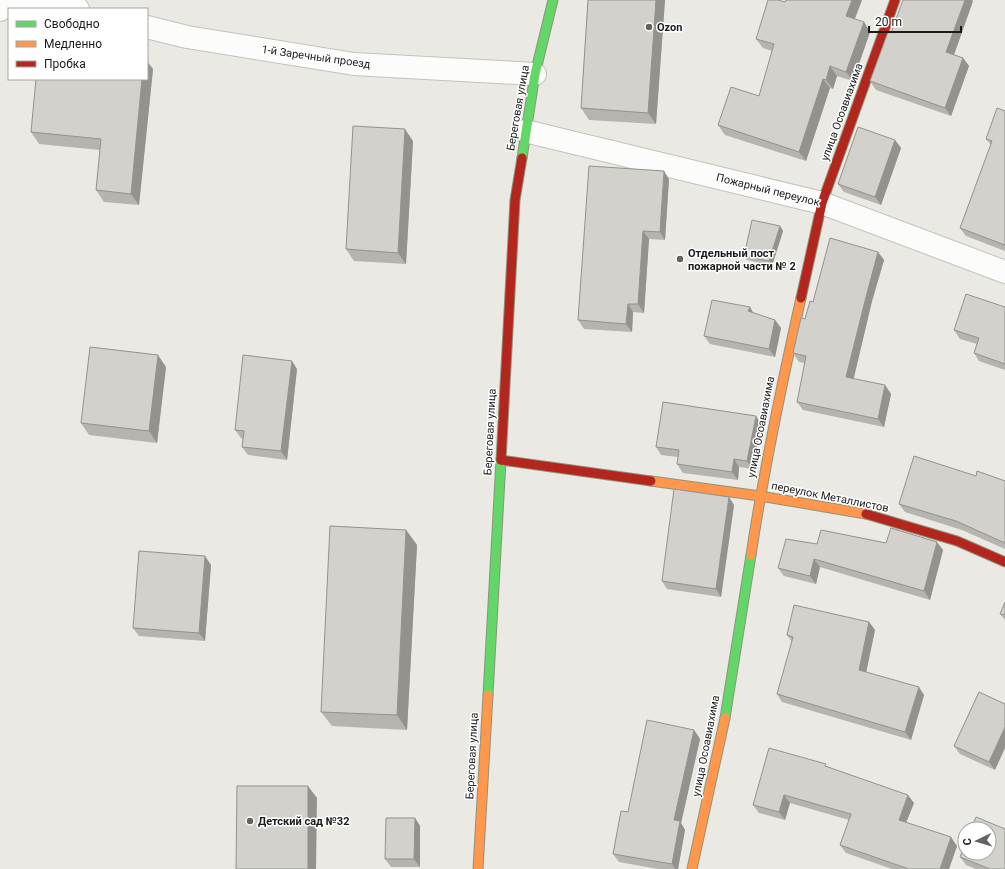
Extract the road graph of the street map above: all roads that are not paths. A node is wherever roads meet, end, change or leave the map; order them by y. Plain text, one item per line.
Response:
1 (553, 0) edge
2 (895, 0) edge
3 (74, 8) edge
4 (0, 10) edge
5 (148, 27) edge
6 (535, 74) junction
7 (525, 131) junction
8 (822, 203) junction
9 (1005, 272) edge
10 (501, 460) junction
11 (760, 496) junction
12 (1005, 562) edge
13 (478, 869) edge
14 (692, 869) edge

1 - 6 street, Береговая улица
2 - 8 street, улица Осоавиахима
3 - 4 street
5 - 6 street, 1-й Заречный проезд
6 - 7 street, Береговая улица
7 - 8 street, Пожарный переулок
7 - 10 street, Береговая улица
8 - 9 street, Пожарный переулок
8 - 11 street, улица Осоавиахима
10 - 11 street, переулок Металлистов
10 - 13 street, Береговая улица
11 - 12 street, переулок Металлистов
11 - 14 street, улица Осоавиахима

